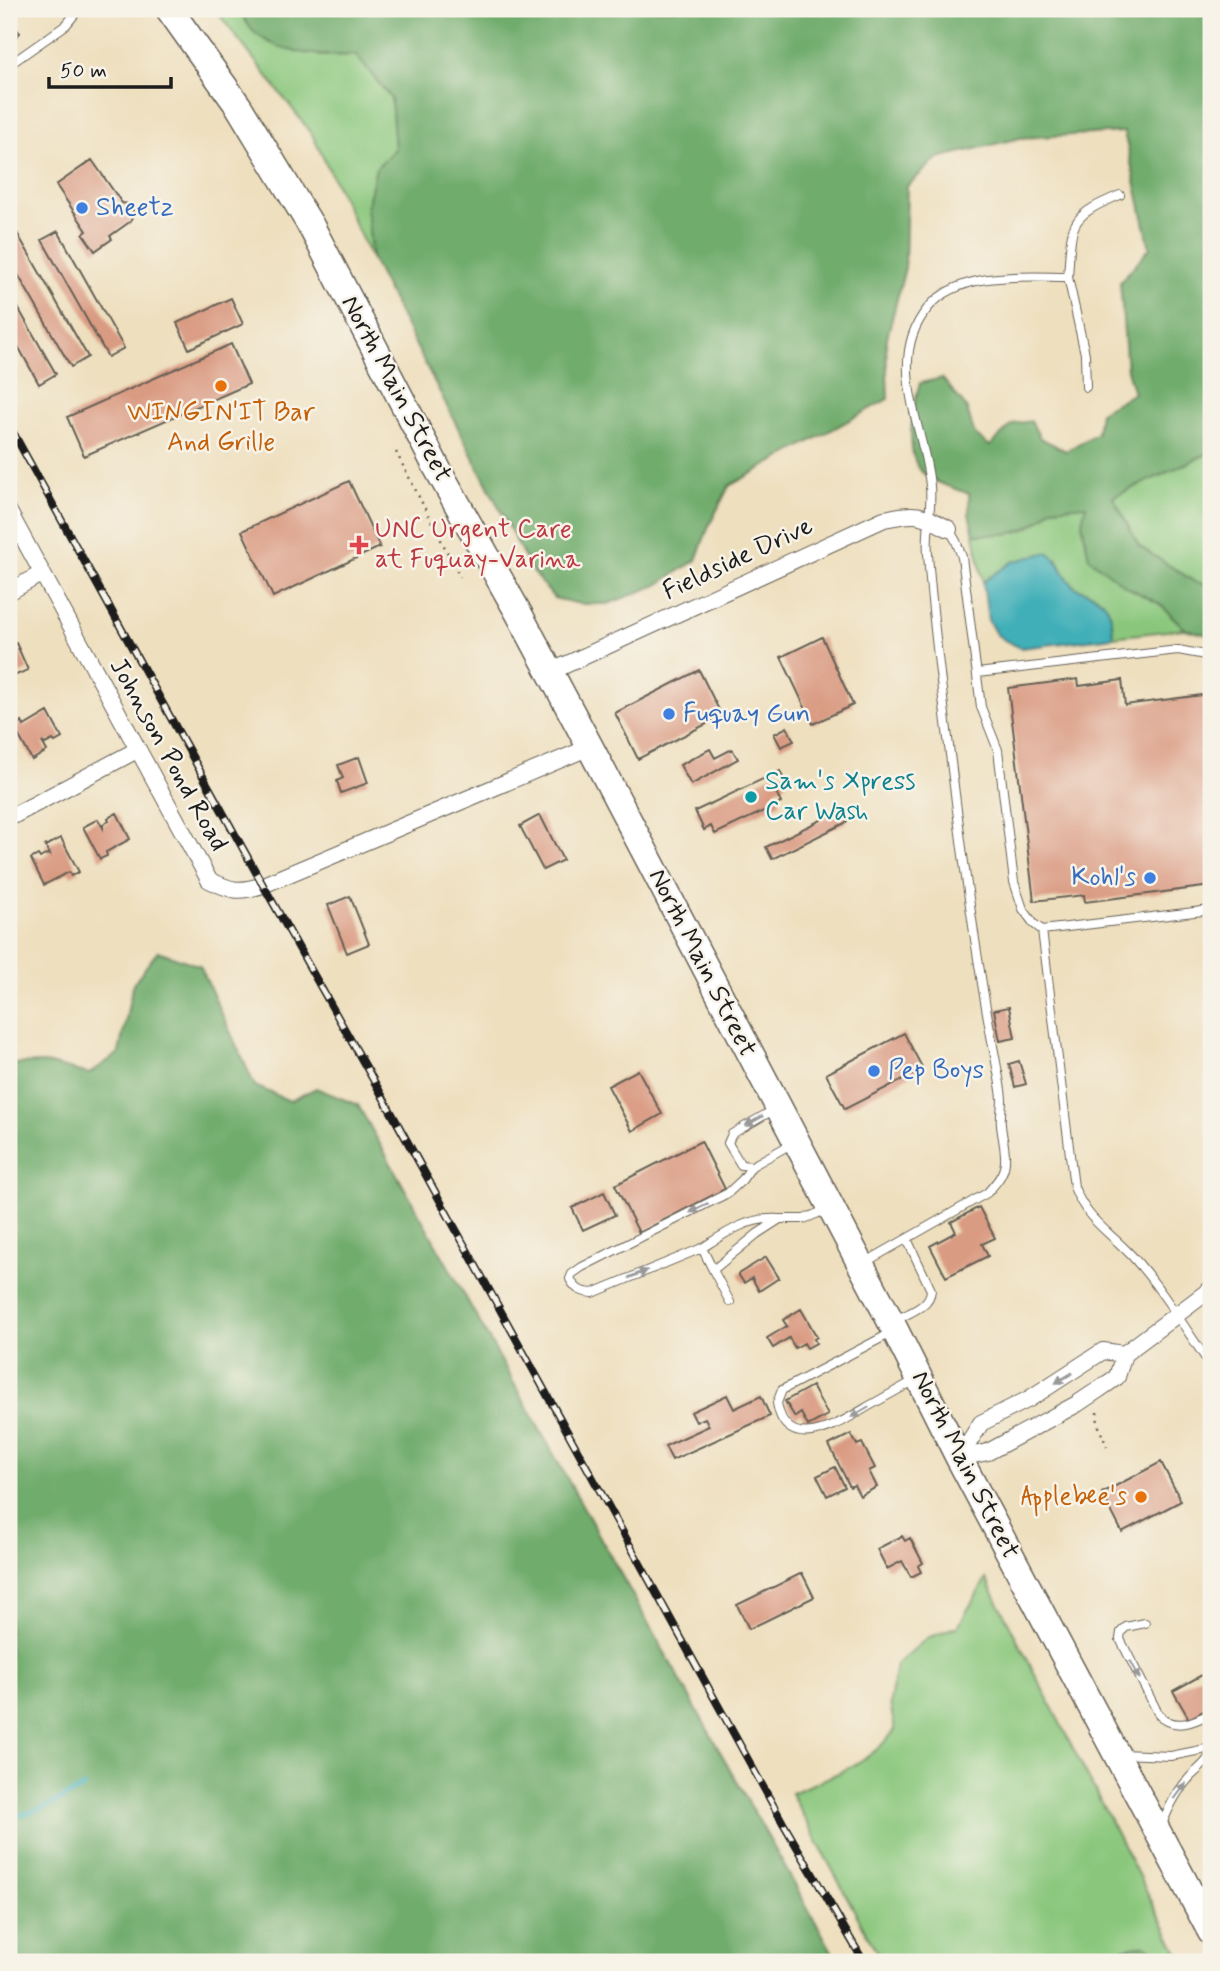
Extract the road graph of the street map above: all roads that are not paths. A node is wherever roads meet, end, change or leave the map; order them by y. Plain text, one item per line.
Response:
1 (79, 9) edge
2 (169, 9) edge
3 (189, 9) edge
4 (201, 54) junction
5 (9, 65) edge
6 (1120, 195) dead end
7 (1068, 277) junction
8 (1086, 387) dead end
9 (9, 512) edge
10 (931, 519) junction
11 (949, 529) joint
12 (41, 574) junction
13 (9, 592) edge
14 (1211, 656) edge
15 (550, 672) junction
16 (977, 673) junction
17 (590, 747) junction
18 (137, 750) junction
19 (9, 818) edge
20 (1211, 910) edge
21 (1042, 930) junction
22 (777, 1108) junction
23 (795, 1142) junction
24 (752, 1166) junction
25 (831, 1207) junction
26 (780, 1219) junction
27 (906, 1239) junction
28 (702, 1248) junction
29 (861, 1264) junction
30 (713, 1270) junction
31 (1211, 1289) edge
32 (730, 1302) dead end
33 (1175, 1315) junction
34 (894, 1326) junction
35 (1124, 1354) junction
36 (1211, 1366) edge
37 (919, 1378) junction
38 (959, 1458) junction
39 (1145, 1623) dead end
40 (1211, 1713) edge
41 (1211, 1748) edge
42 (1117, 1753) junction
43 (1211, 1754) edge
44 (1160, 1835) junction
45 (1211, 1931) edge

1 - 5 lane
2 - 4 highway, North Main Street
3 - 4 highway
4 - 15 highway, North Main Street
6 - 7 lane
7 - 8 lane
7 - 10 lane
9 - 12 street, Johnson Pond Road
10 - 11 street, Fieldside Drive
10 - 15 street, Fieldside Drive
10 - 27 lane
11 - 16 lane
12 - 13 street
12 - 18 street, Johnson Pond Road
14 - 16 lane
15 - 17 highway, North Main Street
16 - 21 lane
17 - 18 street, Johnson Pond Road
17 - 22 highway, North Main Street
18 - 19 street
20 - 21 lane
21 - 33 lane
22 - 23 highway, North Main Street
22 -> 24 lane
23 - 24 lane
23 - 25 highway, North Main Street
24 -> 28 lane
25 - 26 lane
25 - 29 highway, North Main Street
26 - 28 lane
26 - 30 lane
27 - 29 lane
27 - 34 lane
28 - 30 lane
29 - 34 highway, North Main Street
30 - 32 lane
31 - 33 street
33 - 35 street
33 - 36 lane
34 - 37 highway, North Main Street
37 -> 34 lane
35 - 38 street
35 -> 38 street
37 - 38 highway, North Main Street
38 - 42 highway, North Main Street
39 -> 40 lane
41 - 42 lane
42 - 44 highway, North Main Street
44 -> 43 lane
44 - 45 highway, North Main Street

